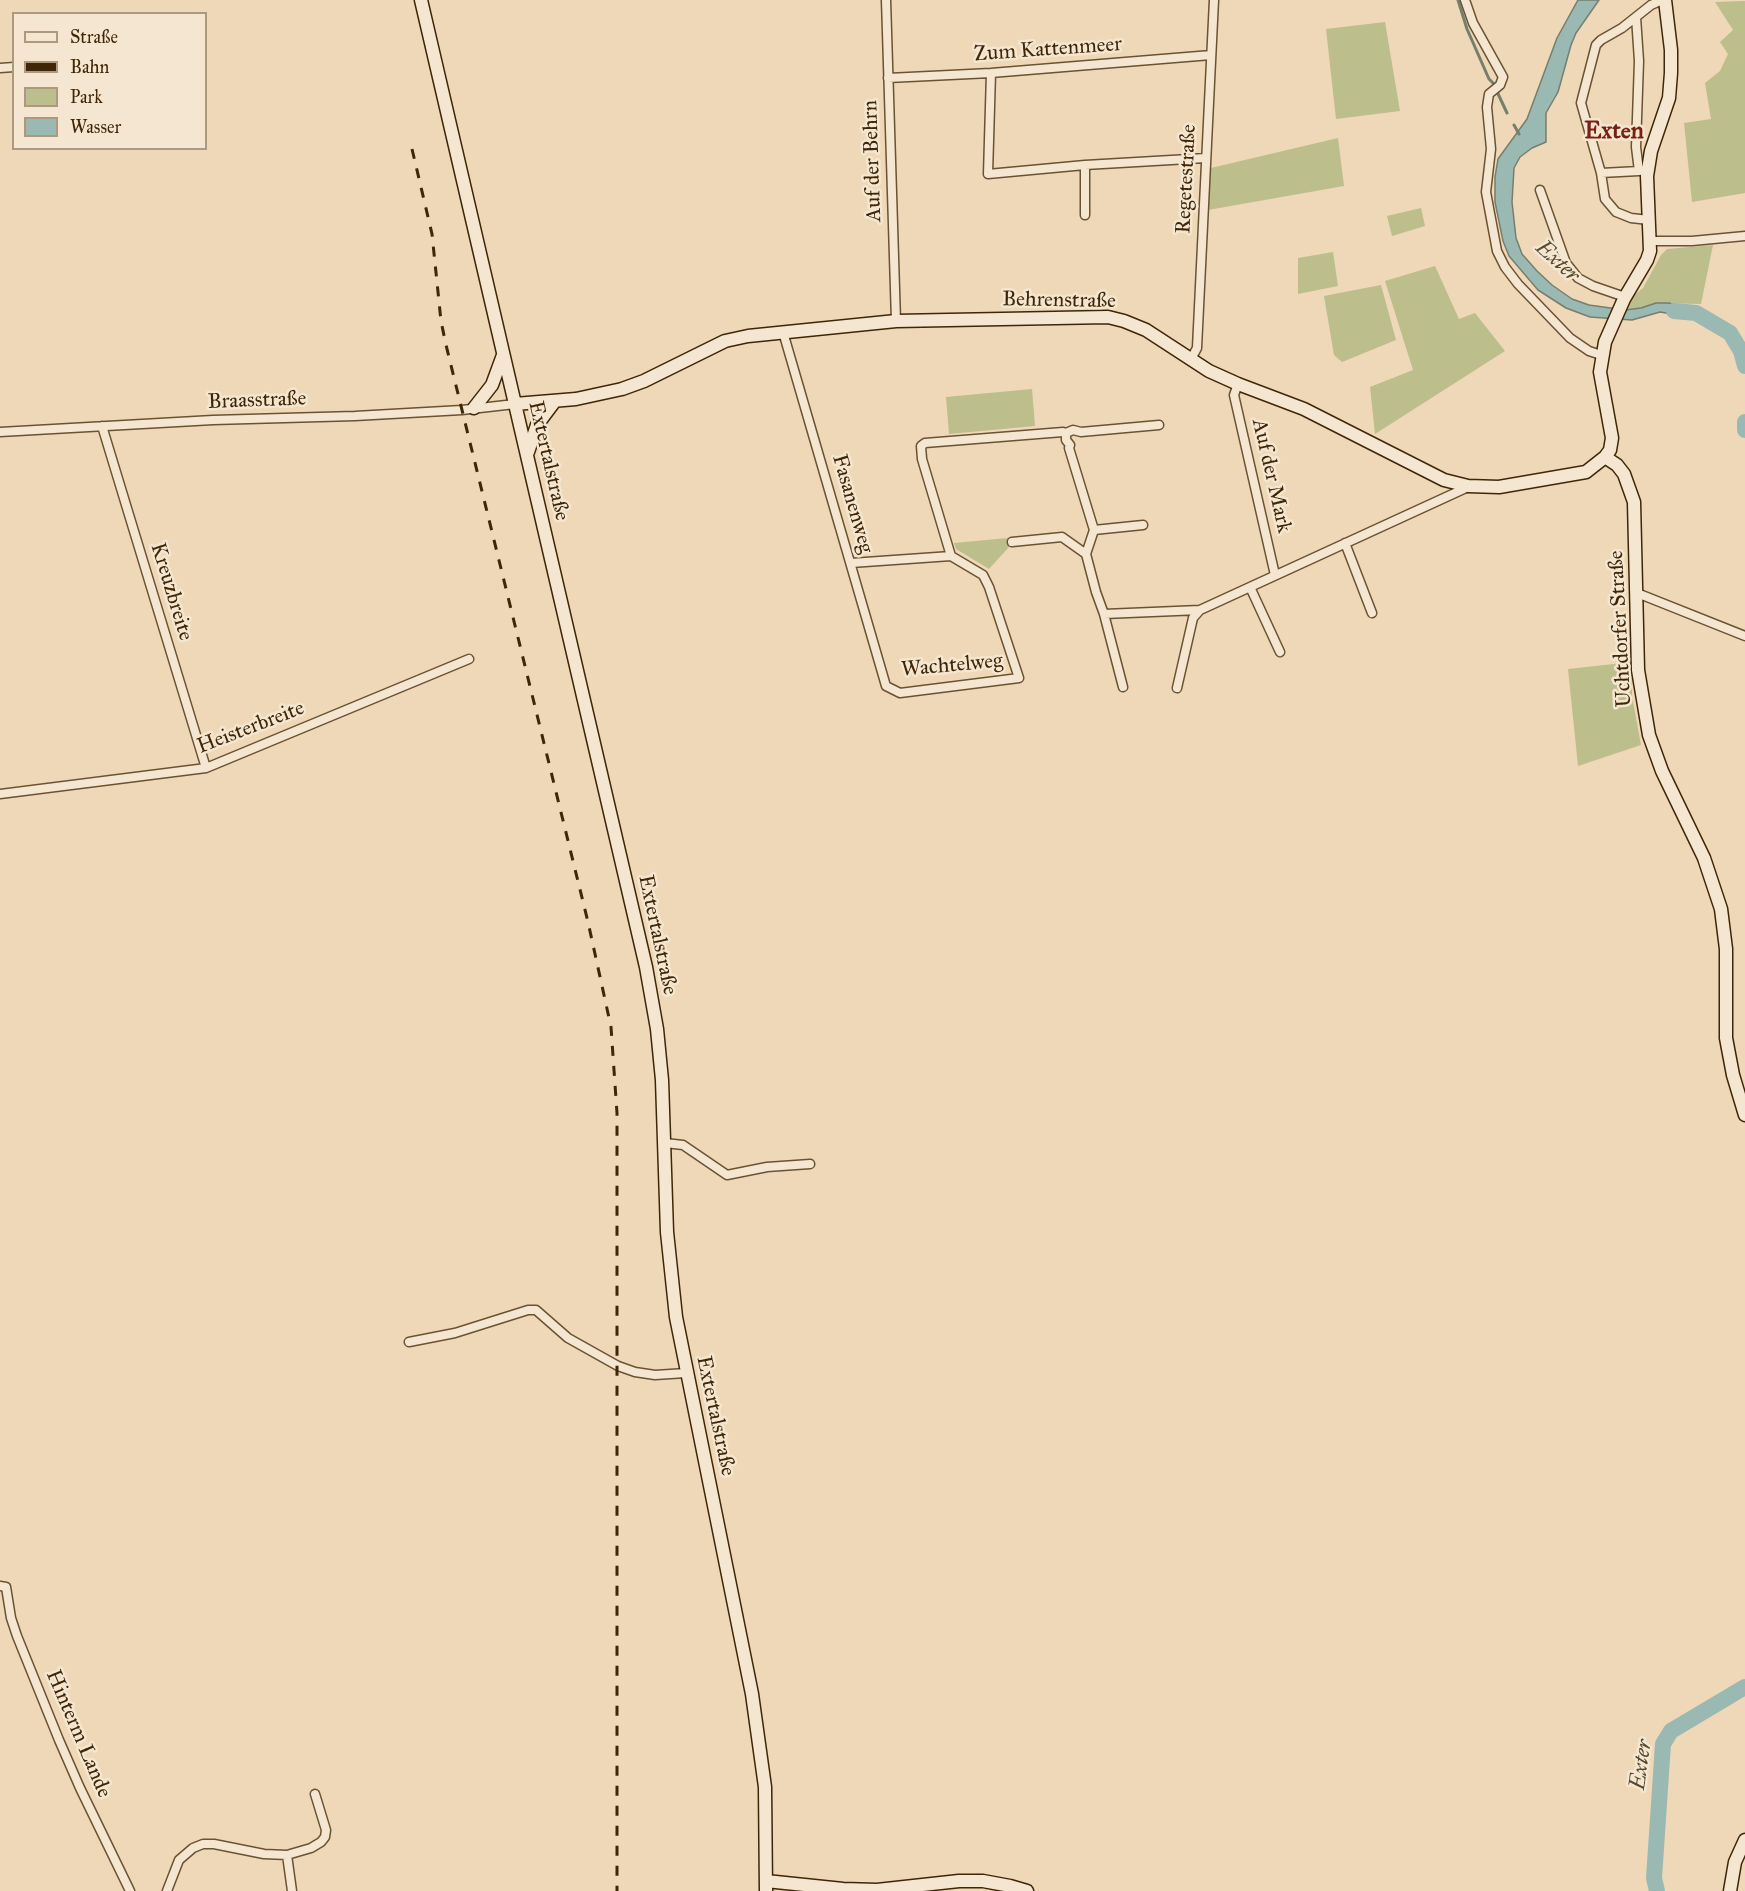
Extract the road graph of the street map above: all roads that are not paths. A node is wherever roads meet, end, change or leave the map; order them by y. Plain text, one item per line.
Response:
1 (421, 0) edge
2 (886, 0) edge
3 (1214, 0) edge
4 (1465, 0) edge
5 (1664, 0) edge
6 (1635, 17) junction
7 (1211, 55) junction
8 (991, 73) junction
9 (888, 78) junction
10 (1206, 158) junction
11 (1085, 165) junction
12 (1643, 171) junction
13 (1601, 172) junction
14 (1540, 190) dead end
15 (1085, 215) dead end
16 (1649, 220) junction
17 (1745, 236) edge
18 (1650, 241) junction
19 (1625, 298) junction
20 (896, 321) junction
21 (783, 332) junction
22 (503, 354) junction
23 (1601, 355) junction
24 (1191, 359) junction
25 (1238, 384) junction
26 (555, 401) junction
27 (515, 404) junction
28 (474, 408) junction
29 (1159, 425) dead end
30 (102, 426) junction
31 (0, 432) edge
32 (1066, 433) junction
33 (527, 453) junction
34 (1605, 458) junction
35 (1468, 486) junction
36 (1143, 525) dead end
37 (1094, 530) junction
38 (1012, 542) dead end
39 (1345, 543) junction
40 (1086, 554) junction
41 (951, 556) junction
42 (851, 563) junction
43 (1275, 575) junction
44 (1250, 588) junction
45 (1637, 592) junction
46 (1200, 610) junction
47 (1372, 613) dead end
48 (1104, 614) junction
49 (1745, 636) edge
50 (1280, 652) dead end
51 (469, 659) dead end
52 (886, 686) joint
53 (1123, 687) dead end
54 (1177, 688) dead end
55 (206, 768) junction
56 (0, 794) edge
57 (1745, 1115) edge
58 (665, 1143) junction
59 (810, 1164) dead end
60 (409, 1342) dead end
61 (686, 1373) junction
62 (3, 1586) edge
63 (315, 1794) dead end
64 (1745, 1840) edge
65 (287, 1855) junction
66 (766, 1886) edge
67 (795, 1888) edge
68 (877, 1890) edge
69 (130, 1891) edge
70 (167, 1891) edge
71 (292, 1891) edge
72 (1027, 1891) edge
73 (1730, 1891) edge

1 - 22 main road, Extertalstraße
2 - 9 street, Auf der Behrn
3 - 7 street, Regetestraße
4 - 23 street
5 - 6 street
5 - 12 main road
6 - 12 street
6 - 13 street
7 - 8 street, Zum Kattenmeer
7 - 10 street, Regetestraße
8 - 9 street, Zum Kattenmeer
8 - 11 street
9 - 20 street, Auf der Behrn
10 - 11 street
10 - 24 street, Regetestraße
11 - 15 street
12 - 13 street
12 - 16 main road
13 - 16 street
14 - 19 street
16 - 18 main road
17 - 18 street
18 - 19 main road
19 - 23 main road
20 - 21 main road, Behrenstraße
20 - 24 main road, Behrenstraße
21 - 26 main road, Behrenstraße
21 - 42 street, Fasanenweg
22 - 27 main road, Extertalstraße
22 - 28 main road
23 - 34 main road
24 - 25 main road, Behrenstraße
25 - 35 main road, Behrenstraße
25 - 43 street, Auf der Mark
26 - 27 main road, Behrenstraße
26 - 33 main road
27 - 28 street, Braasstraße
27 - 33 main road, Extertalstraße
28 - 30 street, Braasstraße
29 - 32 street
30 - 31 street, Braasstraße
30 - 55 street, Kreuzbreite
32 - 37 street
32 - 41 street
33 - 58 main road, Extertalstraße
34 - 35 main road, Behrenstraße
34 - 45 main road, Uchtdorfer Straße
35 - 39 street
36 - 37 street
37 - 40 street
38 - 40 street
39 - 43 street
39 - 47 street
40 - 48 street
41 - 42 street
41 - 52 street, Wachtelweg
42 - 52 street, Fasanenweg
43 - 44 street
44 - 46 street
44 - 50 street
45 - 49 street
45 - 57 main road, Uchtdorfer Straße
46 - 48 street
46 - 54 street
48 - 53 street
51 - 55 street, Heisterbreite
55 - 56 street, Heisterbreite
58 - 59 street
58 - 61 main road, Extertalstraße
60 - 61 street
61 - 66 main road, Extertalstraße
62 - 69 street, Hinterm Lande
63 - 65 street
64 - 73 main road
65 - 70 street
65 - 71 street
66 - 67 main road
67 - 68 main road
68 - 72 main road

